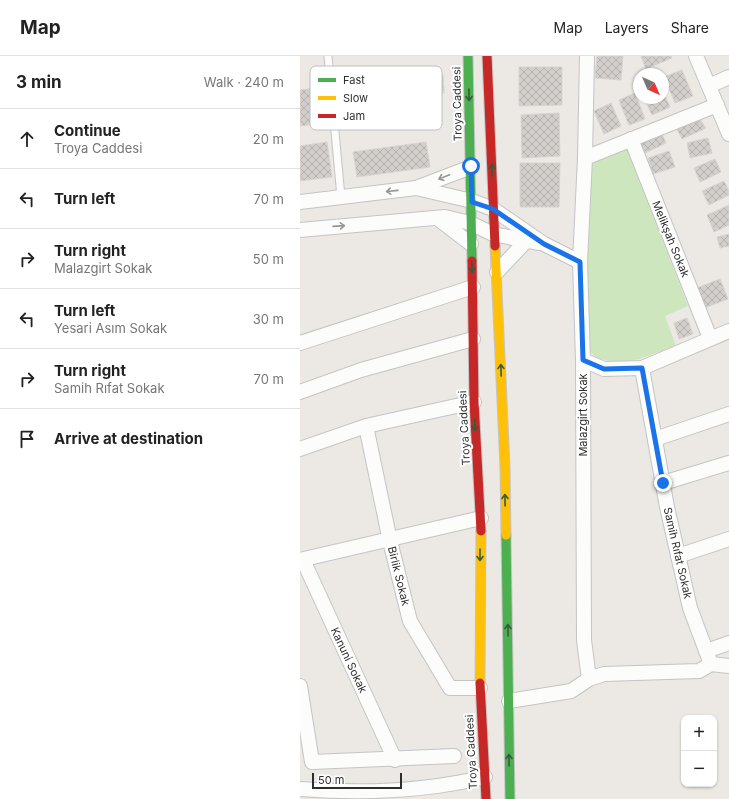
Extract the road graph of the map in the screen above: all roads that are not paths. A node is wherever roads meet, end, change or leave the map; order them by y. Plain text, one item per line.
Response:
1 (328, 56) edge
2 (468, 56) edge
3 (487, 56) edge
4 (587, 56) edge
5 (696, 56) edge
6 (329, 66) edge
7 (729, 77) edge
8 (709, 86) junction
9 (717, 105) junction
10 (335, 130) edge
11 (729, 134) edge
12 (631, 140) junction
13 (585, 158) junction
14 (471, 166) junction
15 (416, 188) junction
16 (341, 197) junction
17 (300, 202) edge
18 (472, 202) junction
19 (493, 209) junction
20 (437, 218) junction
21 (470, 223) junction
22 (300, 230) edge
23 (493, 234) junction
24 (527, 240) junction
25 (471, 244) junction
26 (544, 244) junction
27 (580, 262) junction
28 (497, 272) junction
29 (473, 287) junction
30 (729, 331) edge
31 (710, 338) junction
32 (473, 339) junction
33 (300, 343) edge
34 (583, 360) junction
35 (642, 368) junction
36 (300, 392) edge
37 (474, 402) junction
38 (729, 414) edge
39 (366, 426) junction
40 (655, 439) junction
41 (300, 449) edge
42 (729, 463) edge
43 (663, 483) junction
44 (481, 518) junction
45 (729, 539) edge
46 (390, 541) junction
47 (678, 556) junction
48 (302, 560) edge
49 (729, 643) edge
50 (709, 658) junction
51 (729, 666) edge
52 (589, 679) junction
53 (300, 686) edge
54 (480, 688) junction
55 (509, 701) junction
56 (454, 756) dead end
57 (395, 760) junction
58 (485, 777) junction
59 (300, 789) edge
60 (448, 792) edge
61 (355, 795) edge
62 (486, 799) edge
63 (510, 799) edge

1 - 6 lane
2 -> 14 main road, Troya Caddesi
19 -> 3 main road
4 - 13 street, Malazgirt Sokak
5 - 8 street
7 - 8 street
8 - 9 street
9 - 11 street
9 - 12 street
10 - 16 lane
12 - 13 street
12 - 31 street, Melikşah Sokak
13 - 27 street, Malazgirt Sokak
14 -> 15 street
14 - 18 main road, Troya Caddesi
15 -> 16 street
15 - 18 street
16 - 17 street
18 - 19 street
18 - 21 main road, Troya Caddesi
19 - 23 main road
19 - 26 street
20 - 21 street
22 -> 20 street
20 - 25 street
21 - 23 street
21 - 25 main road, Troya Caddesi
23 - 24 street
23 - 28 main road
24 - 26 street
24 - 28 street
25 -> 29 main road, Troya Caddesi
26 - 27 street
27 - 34 street, Malazgirt Sokak
55 -> 28 main road
29 - 32 main road, Troya Caddesi
29 - 33 street
30 - 31 street
31 - 35 street
32 - 36 street
32 - 37 main road, Troya Caddesi
34 - 35 street
34 - 52 street, Malazgirt Sokak
35 - 40 street, Samih Rıfat Sokak
37 - 39 street
37 -> 44 main road, Troya Caddesi
38 - 40 street
39 - 41 street
39 - 46 street, Birlik Sokak
40 - 43 street, Samih Rıfat Sokak
42 - 43 street
43 - 47 street, Samih Rıfat Sokak
44 - 46 street
44 -> 54 main road, Troya Caddesi
45 - 47 street
46 - 48 street
46 - 54 street, Birlik Sokak
47 - 50 street, Samih Rıfat Sokak
48 - 57 street, Kanuni Sokak
49 - 50 street
50 - 51 street
50 - 52 street
52 - 55 street
53 - 57 street
54 - 58 main road, Troya Caddesi
63 -> 55 main road
56 - 57 street
58 - 60 street
58 - 62 main road, Troya Caddesi
59 - 61 street
60 - 61 street

